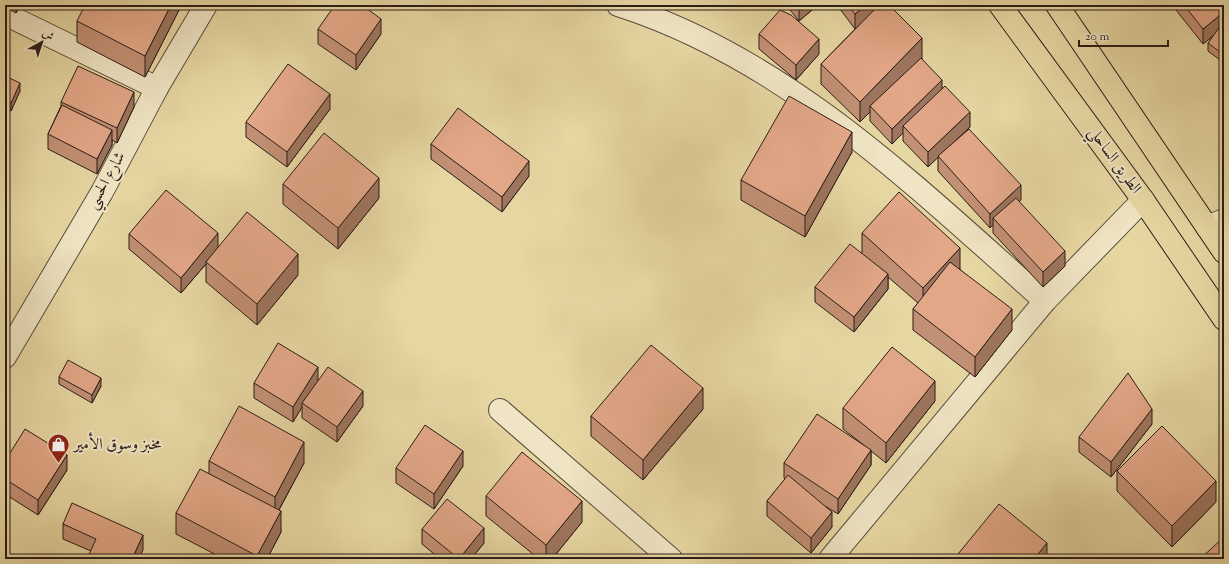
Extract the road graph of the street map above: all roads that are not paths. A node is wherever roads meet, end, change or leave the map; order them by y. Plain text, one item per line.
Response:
1 (206, 5) edge
2 (618, 5) edge
3 (1000, 5) edge
4 (1056, 5) edge
5 (5, 14) edge
6 (157, 88) junction
7 (1143, 200) junction
8 (1216, 223) edge
9 (1224, 252) edge
10 (1045, 301) junction
11 (1224, 319) edge
12 (5, 357) edge
13 (500, 410) dead end
14 (672, 559) edge
15 (830, 559) edge

1 - 6 street, شارع الحسي
2 - 10 street
3 - 7 highway, الطريق الساحلي
4 - 8 highway
5 - 6 street
6 - 12 street, شارع الحسي
7 - 10 street
7 - 11 highway, الطريق الساحلي
8 - 9 highway
10 - 15 street
13 - 14 street

